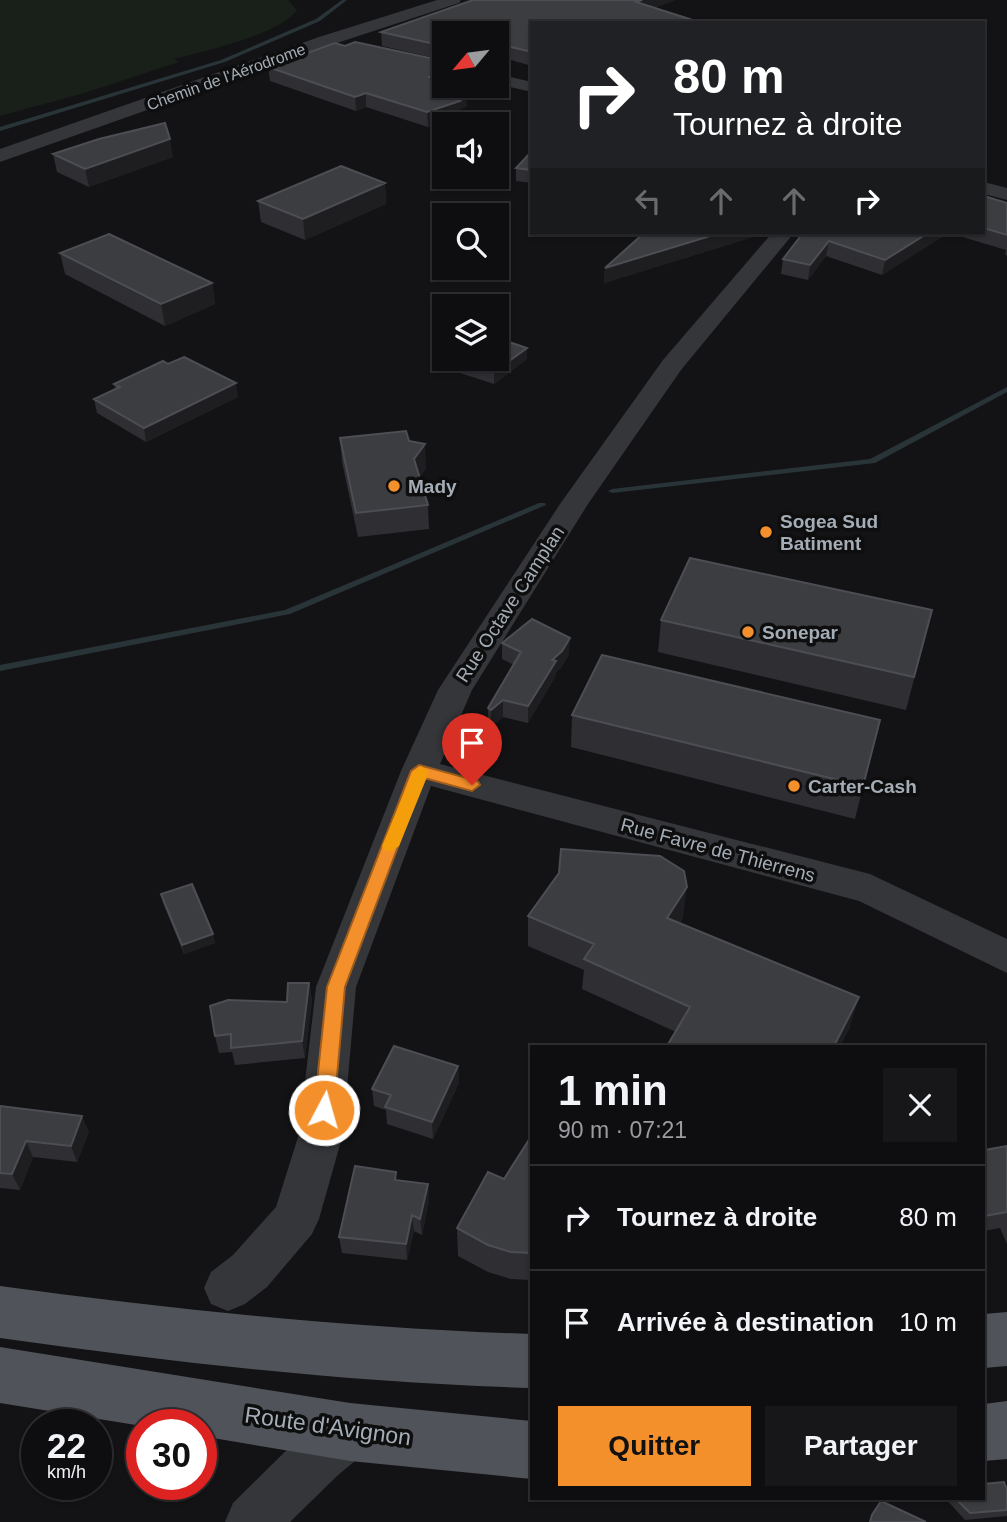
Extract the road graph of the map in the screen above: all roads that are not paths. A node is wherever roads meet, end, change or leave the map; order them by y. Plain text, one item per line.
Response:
1 (453, 0) edge
2 (325, 41) junction
3 (365, 50) edge
4 (509, 82) edge
5 (530, 87) edge
6 (0, 156) edge
7 (985, 188) edge
8 (1007, 194) edge
9 (781, 235) edge
10 (419, 771) junction
11 (1007, 957) edge
12 (228, 1288) dead end
13 (0, 1312) edge
14 (1007, 1339) edge
15 (985, 1341) edge
16 (530, 1361) edge
17 (0, 1375) edge
18 (1007, 1430) edge
19 (350, 1432) junction
20 (985, 1432) edge
21 (530, 1450) edge
22 (252, 1522) edge

1 - 2 street, Chemin de l'Aérodrome
2 - 3 street
2 - 6 street, Chemin de l'Aérodrome
4 - 5 street
7 - 8 street
9 - 10 street, Rue Octave Camplan
10 - 11 street, Rue Favre de Thierrens
10 - 12 street, Rue Octave Camplan
13 - 16 main road
14 - 15 main road
17 - 19 main road, Route d'Avignon
18 - 20 main road
19 - 21 main road, Route d'Avignon
19 - 22 street

